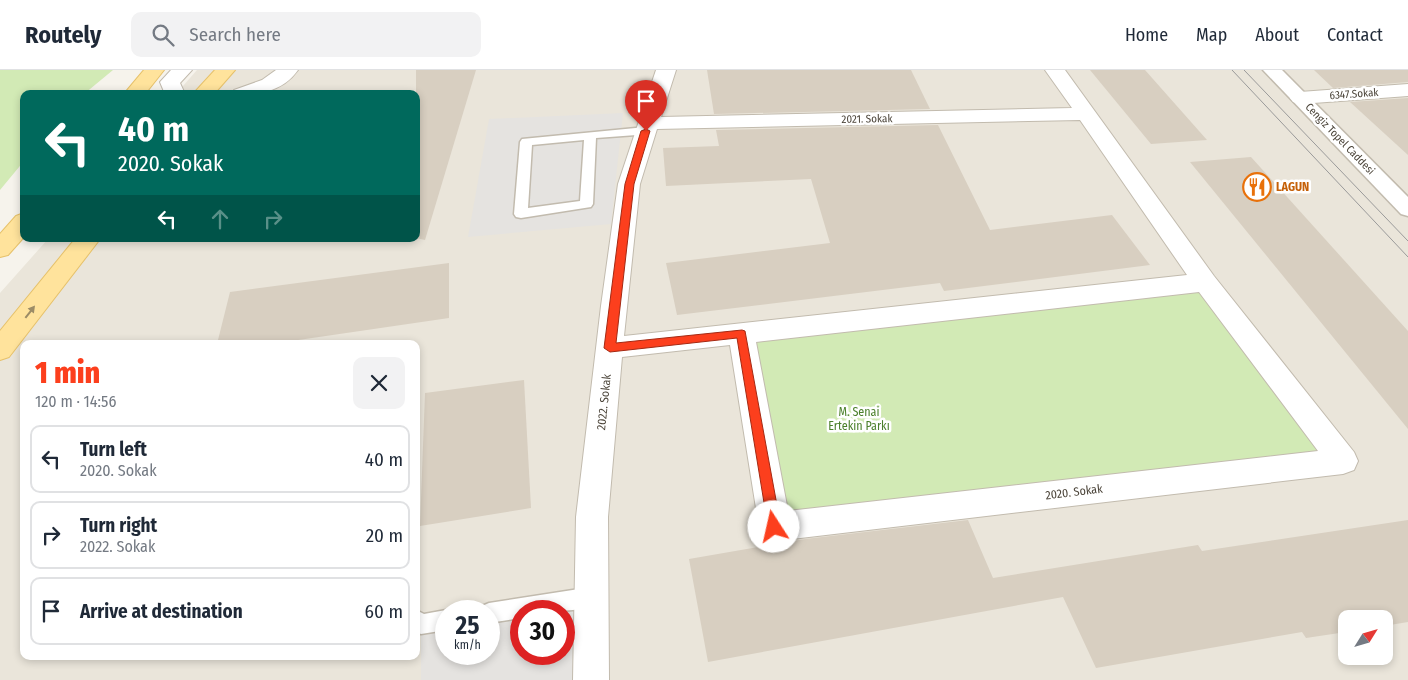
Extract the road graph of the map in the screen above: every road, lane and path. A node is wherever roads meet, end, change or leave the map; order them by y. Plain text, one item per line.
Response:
1 (154, 70) edge
2 (182, 70) edge
3 (225, 70) edge
4 (288, 70) edge
5 (666, 70) edge
6 (1054, 70) edge
7 (1272, 70) edge
8 (137, 90) edge
9 (173, 90) edge
10 (207, 90) edge
11 (252, 90) edge
12 (1408, 90) edge
13 (1300, 98) junction
14 (1086, 114) junction
15 (647, 127) junction
16 (590, 136) junction
17 (1408, 209) edge
18 (20, 226) edge
19 (86, 242) edge
20 (0, 249) edge
21 (1205, 282) junction
22 (742, 334) junction
23 (610, 348) junction
24 (0, 350) edge
25 (592, 596) junction
26 (500, 611) edge
27 (435, 622) edge
28 (420, 623) edge
29 (591, 680) edge

1 - 8 main road
2 - 9 street
3 - 10 main road
4 - 11 street
5 - 15 street, 2022. Sokak
6 - 14 street, 2020. Sokak
7 - 13 street, Cengiz Topel Caddesi
12 - 13 street, 6347.Sokak
13 - 17 street, Cengiz Topel Caddesi
14 - 15 street, 2021. Sokak
14 - 21 street, 2020. Sokak
15 - 16 lane
15 - 23 street, 2022. Sokak
16 - 16 lane
18 - 20 main road
24 -> 19 main road
21 - 22 street
21 - 22 street, 2020. Sokak
22 - 23 street
23 - 25 street, 2022. Sokak
25 - 26 lane
25 - 29 street, 2022. Sokak
27 - 28 lane

